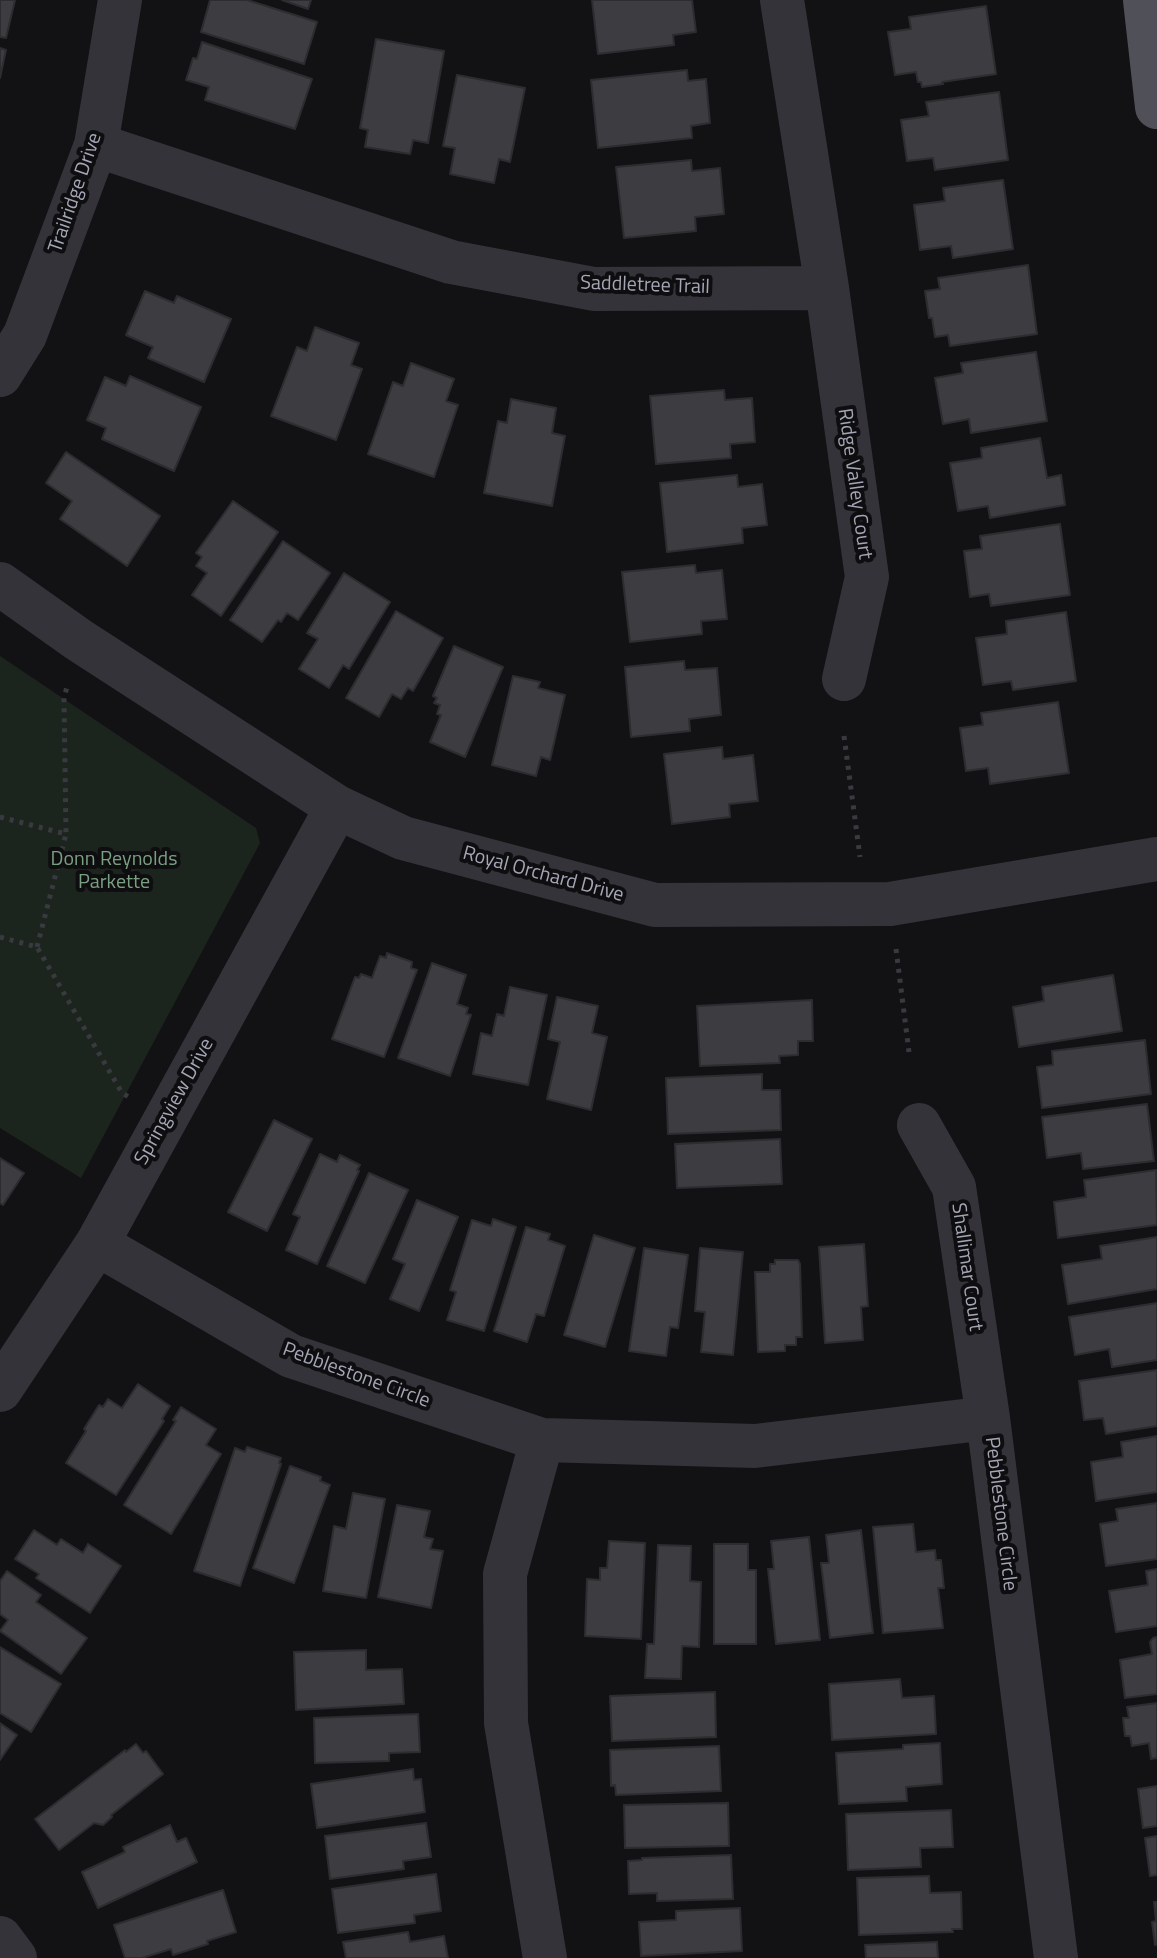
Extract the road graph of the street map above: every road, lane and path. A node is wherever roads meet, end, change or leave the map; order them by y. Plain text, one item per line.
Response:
1 (120, 0) edge
2 (782, 0) edge
3 (1145, 0) edge
4 (1157, 107) edge
5 (96, 145) junction
6 (827, 288) junction
7 (0, 375) edge
8 (0, 584) edge
9 (79, 640) junction
10 (844, 679) dead end
11 (844, 736) dead end
12 (337, 807) junction
13 (0, 817) edge
14 (66, 834) junction
15 (860, 857) dead end
16 (1157, 859) edge
17 (0, 937) edge
18 (37, 947) junction
19 (896, 949) dead end
20 (909, 1052) dead end
21 (166, 1118) junction
22 (919, 1125) dead end
23 (97, 1244) junction
24 (0, 1390) edge
25 (988, 1418) junction
26 (542, 1440) junction
27 (0, 1938) edge
28 (15, 1958) edge
29 (545, 1958) edge
30 (1056, 1958) edge

1 - 5 street, Trailridge Drive
2 - 6 street
3 - 4 main road
5 - 6 street, Saddletree Trail
5 - 7 street, Trailridge Drive
6 - 10 street, Ridge Valley Court
8 - 9 street, Royal Orchard Drive
9 - 12 street, Royal Orchard Drive
9 - 14 path
11 - 15 path
12 - 16 street, Royal Orchard Drive
12 - 21 street, Springview Drive
13 - 14 path
14 - 18 path
17 - 18 path
18 - 21 path
19 - 20 path
21 - 23 street, Springview Drive
22 - 25 street, Shallimar Court
23 - 24 street, Springview Drive
23 - 26 street, Pebblestone Circle
25 - 26 street, Pebblestone Circle
25 - 30 street, Pebblestone Circle
26 - 29 street
27 - 28 street

